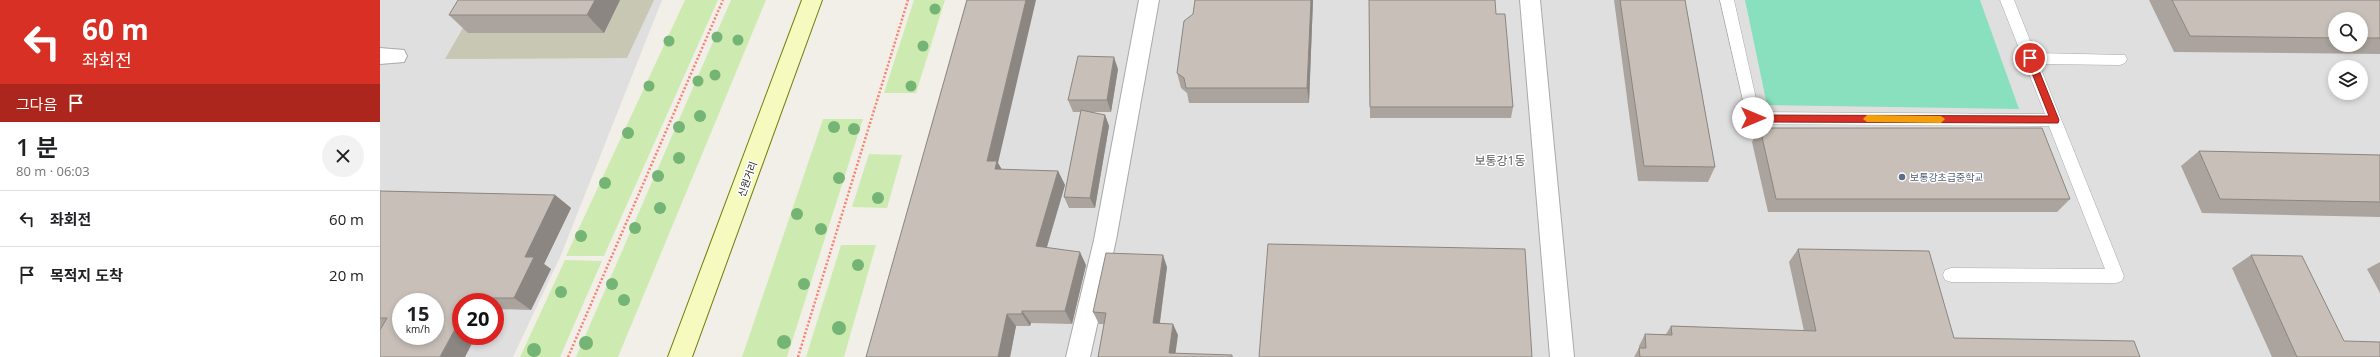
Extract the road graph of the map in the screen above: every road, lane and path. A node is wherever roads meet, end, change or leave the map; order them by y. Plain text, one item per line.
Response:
1 (723, 0) edge
2 (812, 0) edge
3 (908, 0) edge
4 (1149, 0) edge
5 (1530, 0) edge
6 (1727, 0) edge
7 (2007, 0) edge
8 (2030, 58) junction
9 (2120, 59) dead end
10 (2054, 120) junction
11 (1951, 274) dead end
12 (568, 357) edge
13 (680, 357) edge
14 (798, 357) edge
15 (1078, 357) edge
16 (1562, 357) edge

1 - 12 path
2 - 13 main road, 신원거리
3 - 14 path
4 - 15 street
5 - 16 street
6 - 10 lane
7 - 8 lane
8 - 9 lane
8 - 10 lane
10 - 11 lane

